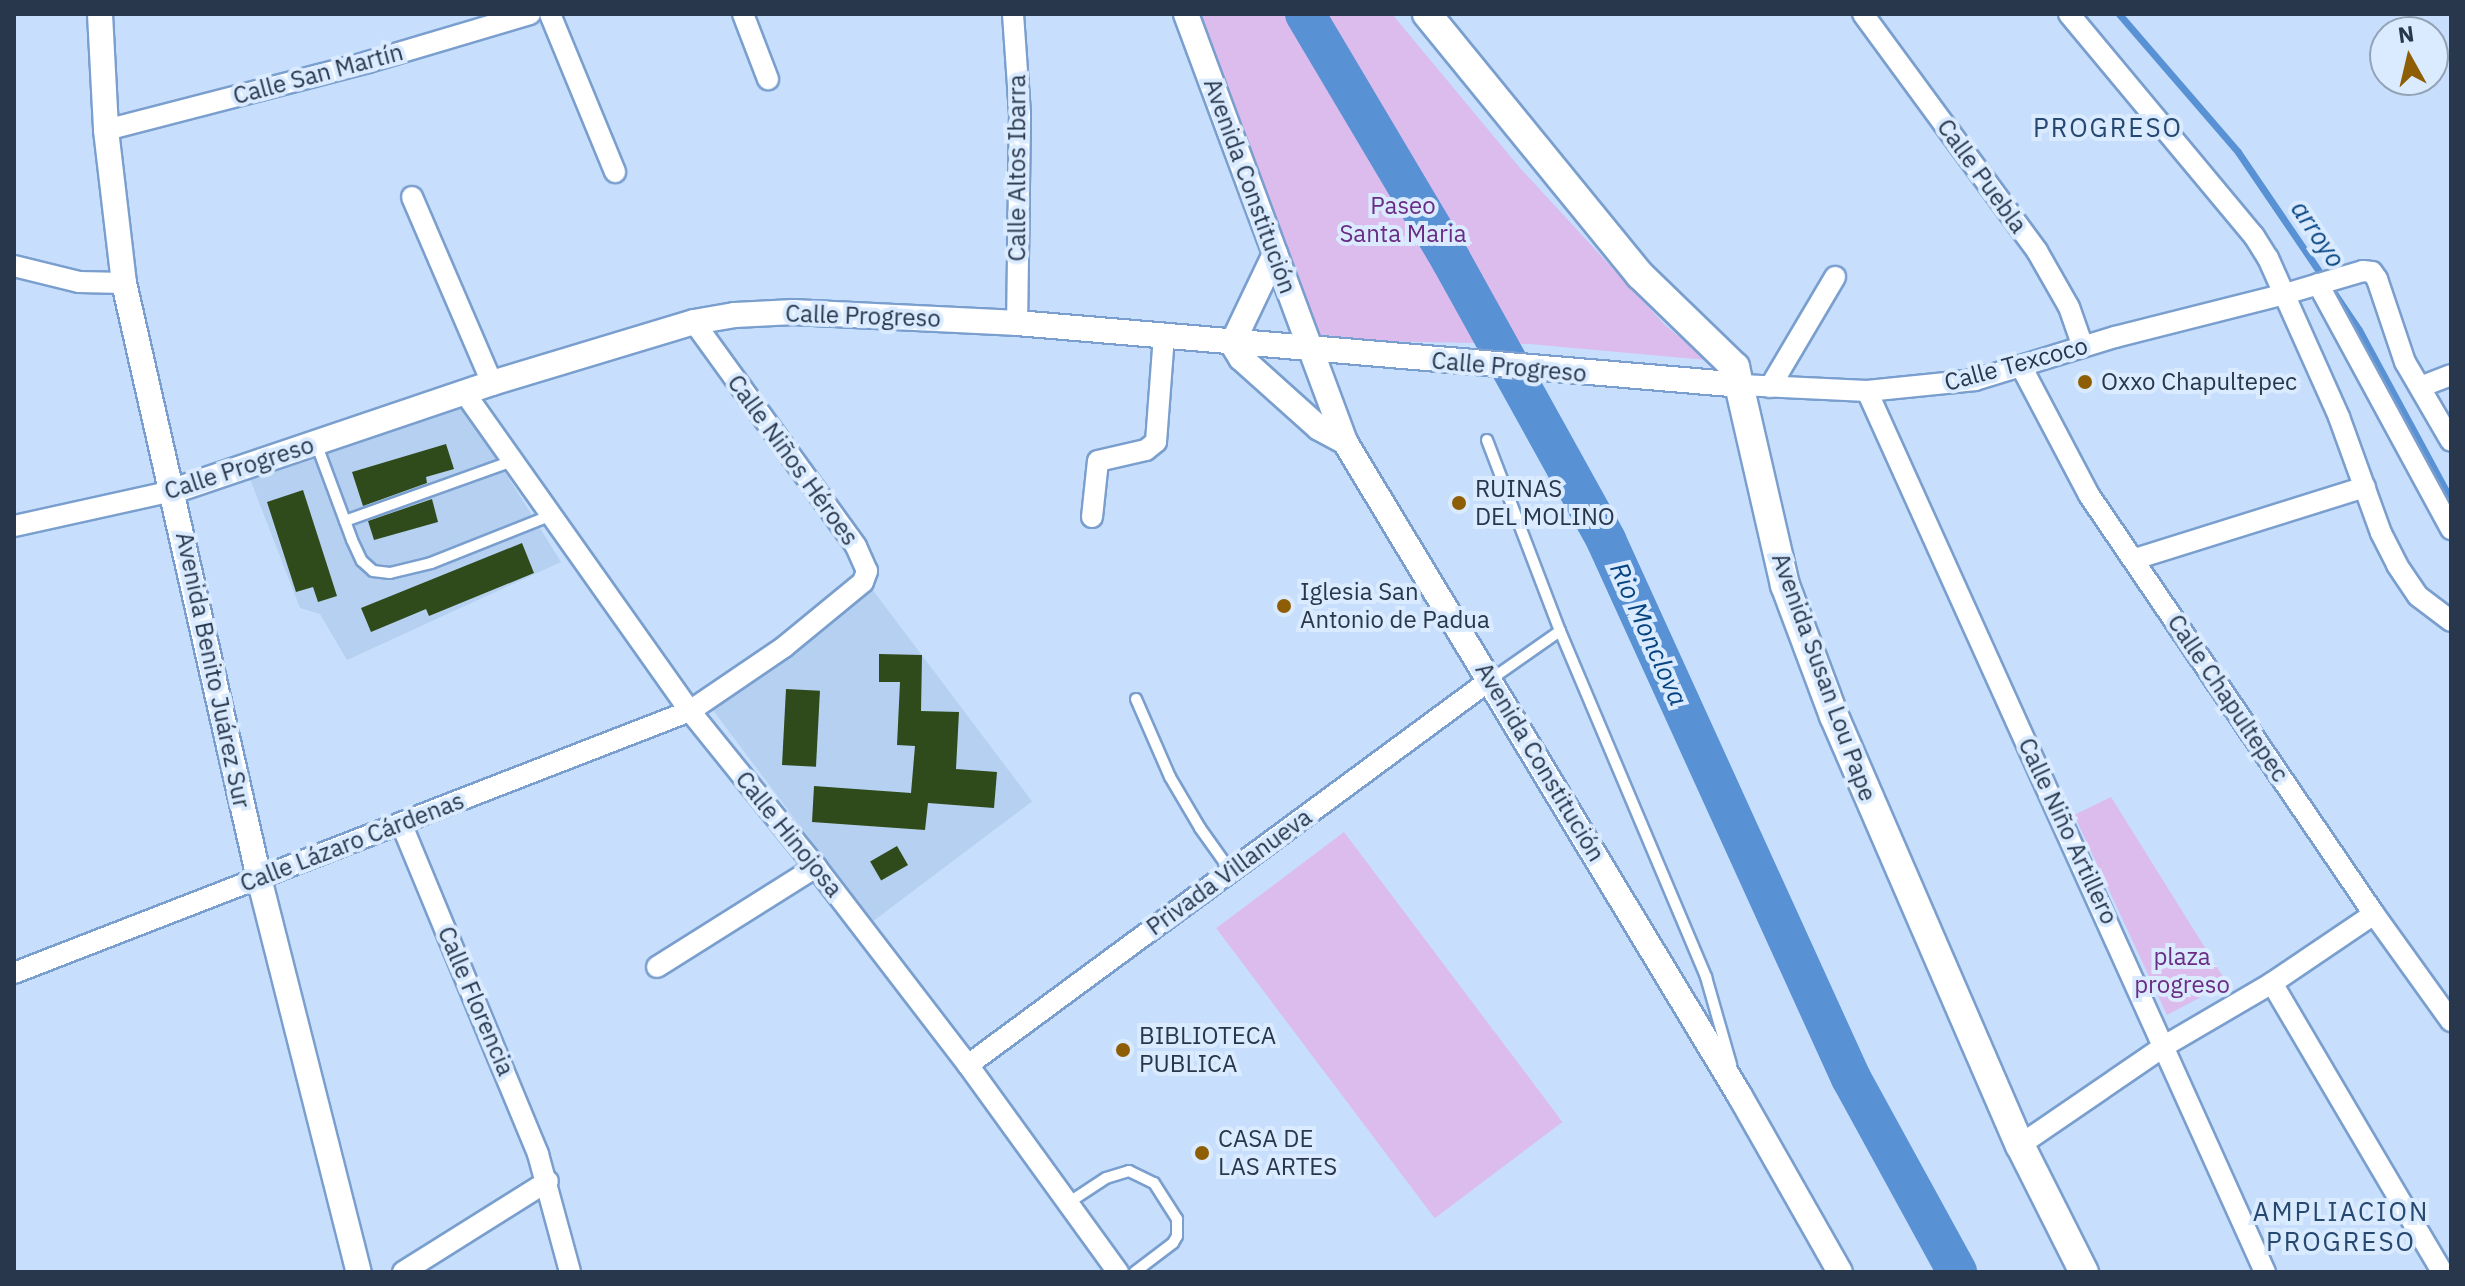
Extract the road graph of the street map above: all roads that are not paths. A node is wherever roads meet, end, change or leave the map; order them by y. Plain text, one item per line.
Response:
1 (100, 14) edge
2 (530, 14) edge
3 (550, 14) edge
4 (743, 14) edge
5 (1013, 14) edge
6 (1186, 14) edge
7 (1863, 14) edge
8 (2069, 14) edge
9 (1434, 16) edge
10 (768, 79) dead end
11 (106, 130) junction
12 (615, 172) dead end
13 (412, 197) dead end
14 (1275, 254) junction
15 (14, 266) edge
16 (1835, 277) dead end
17 (124, 283) junction
18 (2318, 284) junction
19 (2285, 294) junction
20 (694, 322) junction
21 (1017, 323) junction
22 (1164, 335) junction
23 (1232, 342) junction
24 (2083, 347) junction
25 (1312, 350) junction
26 (2021, 366) junction
27 (2451, 375) edge
28 (492, 383) junction
29 (1741, 385) junction
30 (1770, 387) junction
31 (2420, 387) junction
32 (1867, 391) junction
33 (464, 392) junction
34 (1487, 440) dead end
35 (2451, 441) edge
36 (1345, 442) junction
37 (316, 443) junction
38 (510, 462) junction
39 (2365, 487) junction
40 (173, 491) junction
41 (549, 516) junction
42 (1092, 517) dead end
43 (345, 521) junction
44 (14, 526) edge
45 (2451, 529) edge
46 (2135, 559) junction
47 (2451, 621) edge
48 (1560, 631) junction
49 (1490, 680) junction
50 (1136, 699) dead end
51 (690, 711) junction
52 (401, 823) junction
53 (816, 867) junction
54 (1230, 870) junction
55 (259, 878) junction
56 (2374, 914) junction
57 (657, 967) dead end
58 (14, 973) edge
59 (2272, 983) junction
60 (2451, 1021) edge
61 (2166, 1045) junction
62 (968, 1065) junction
63 (1740, 1096) junction
64 (2020, 1145) junction
65 (548, 1181) junction
66 (1068, 1203) junction
67 (359, 1272) edge
68 (403, 1272) edge
69 (570, 1272) edge
70 (1118, 1272) edge
71 (1135, 1272) edge
72 (1840, 1272) edge
73 (2084, 1272) edge
74 (2265, 1272) edge
75 (2442, 1272) edge

1 - 11 street, Avenida Benito Juárez Sur
2 - 11 street, Calle San Martín
3 - 12 street
4 - 10 street
5 - 21 street, Calle Altos Ibarra
6 - 14 street, Avenida Constitución
7 - 24 street, Calle Puebla
8 - 19 street
9 - 29 main road, Avenida Susan Lou Pape
11 - 17 street, Avenida Benito Juárez Sur
13 - 28 street
14 - 23 street
14 - 25 street, Avenida Constitución
15 - 17 street
16 - 30 street
17 - 40 street, Avenida Benito Juárez Sur
18 - 19 street, Calle Texcoco
18 - 31 street, Calle Texcoco
18 - 45 street
19 - 24 street, Calle Texcoco
19 - 39 street
20 - 21 street, Calle Progreso
20 - 28 street, Calle Progreso
20 - 51 street, Calle Niños Héroes
21 - 22 street, Calle Progreso
22 - 23 street, Calle Progreso
22 - 42 street
23 - 25 street, Calle Progreso
23 - 36 street
24 - 26 street, Calle Texcoco
25 - 29 street, Calle Progreso
25 - 36 street, Avenida Constitución
26 - 32 street, Calle Texcoco
26 - 46 street, Calle Chapultepec
27 - 31 street
28 - 33 street, Calle Progreso
29 - 30 street, Calle Texcoco
29 - 64 main road, Avenida Susan Lou Pape
30 - 32 street, Calle Texcoco
31 - 35 street
32 - 61 street, Calle Niño Artillero
33 - 37 street, Calle Progreso
33 - 38 street, Calle Hinojosa
34 - 48 lane
36 - 49 street, Avenida Constitución
37 - 40 street, Calle Progreso
37 - 43 lane
38 - 41 street, Calle Hinojosa
38 - 43 lane
39 - 46 street
39 - 47 street
40 - 44 street, Calle Progreso
40 - 55 street, Avenida Benito Juárez Sur
41 - 43 lane
41 - 51 street, Calle Hinojosa
46 - 56 street, Calle Chapultepec
48 - 49 lane
48 - 63 lane
49 - 54 street, Privada Villanueva
49 - 63 street, Avenida Constitución
50 - 54 lane
51 - 52 street, Calle Lázaro Cárdenas
51 - 53 street, Calle Hinojosa
52 - 55 street, Calle Lázaro Cárdenas
52 - 65 street, Calle Florencia
53 - 57 street
53 - 62 street, Calle Hinojosa
54 - 62 street, Privada Villanueva
55 - 58 street, Calle Lázaro Cárdenas
55 - 67 street, Avenida Benito Juárez Sur
56 - 59 street
56 - 60 street, Calle Chapultepec
59 - 61 street
59 - 75 street
61 - 64 street
61 - 74 street, Calle Niño Artillero
62 - 66 street, Calle Hinojosa
63 - 72 street, Avenida Constitución
64 - 73 main road, Avenida Susan Lou Pape
65 - 68 street
65 - 69 street, Calle Florencia
66 - 70 street, Calle Hinojosa
66 - 71 lane

